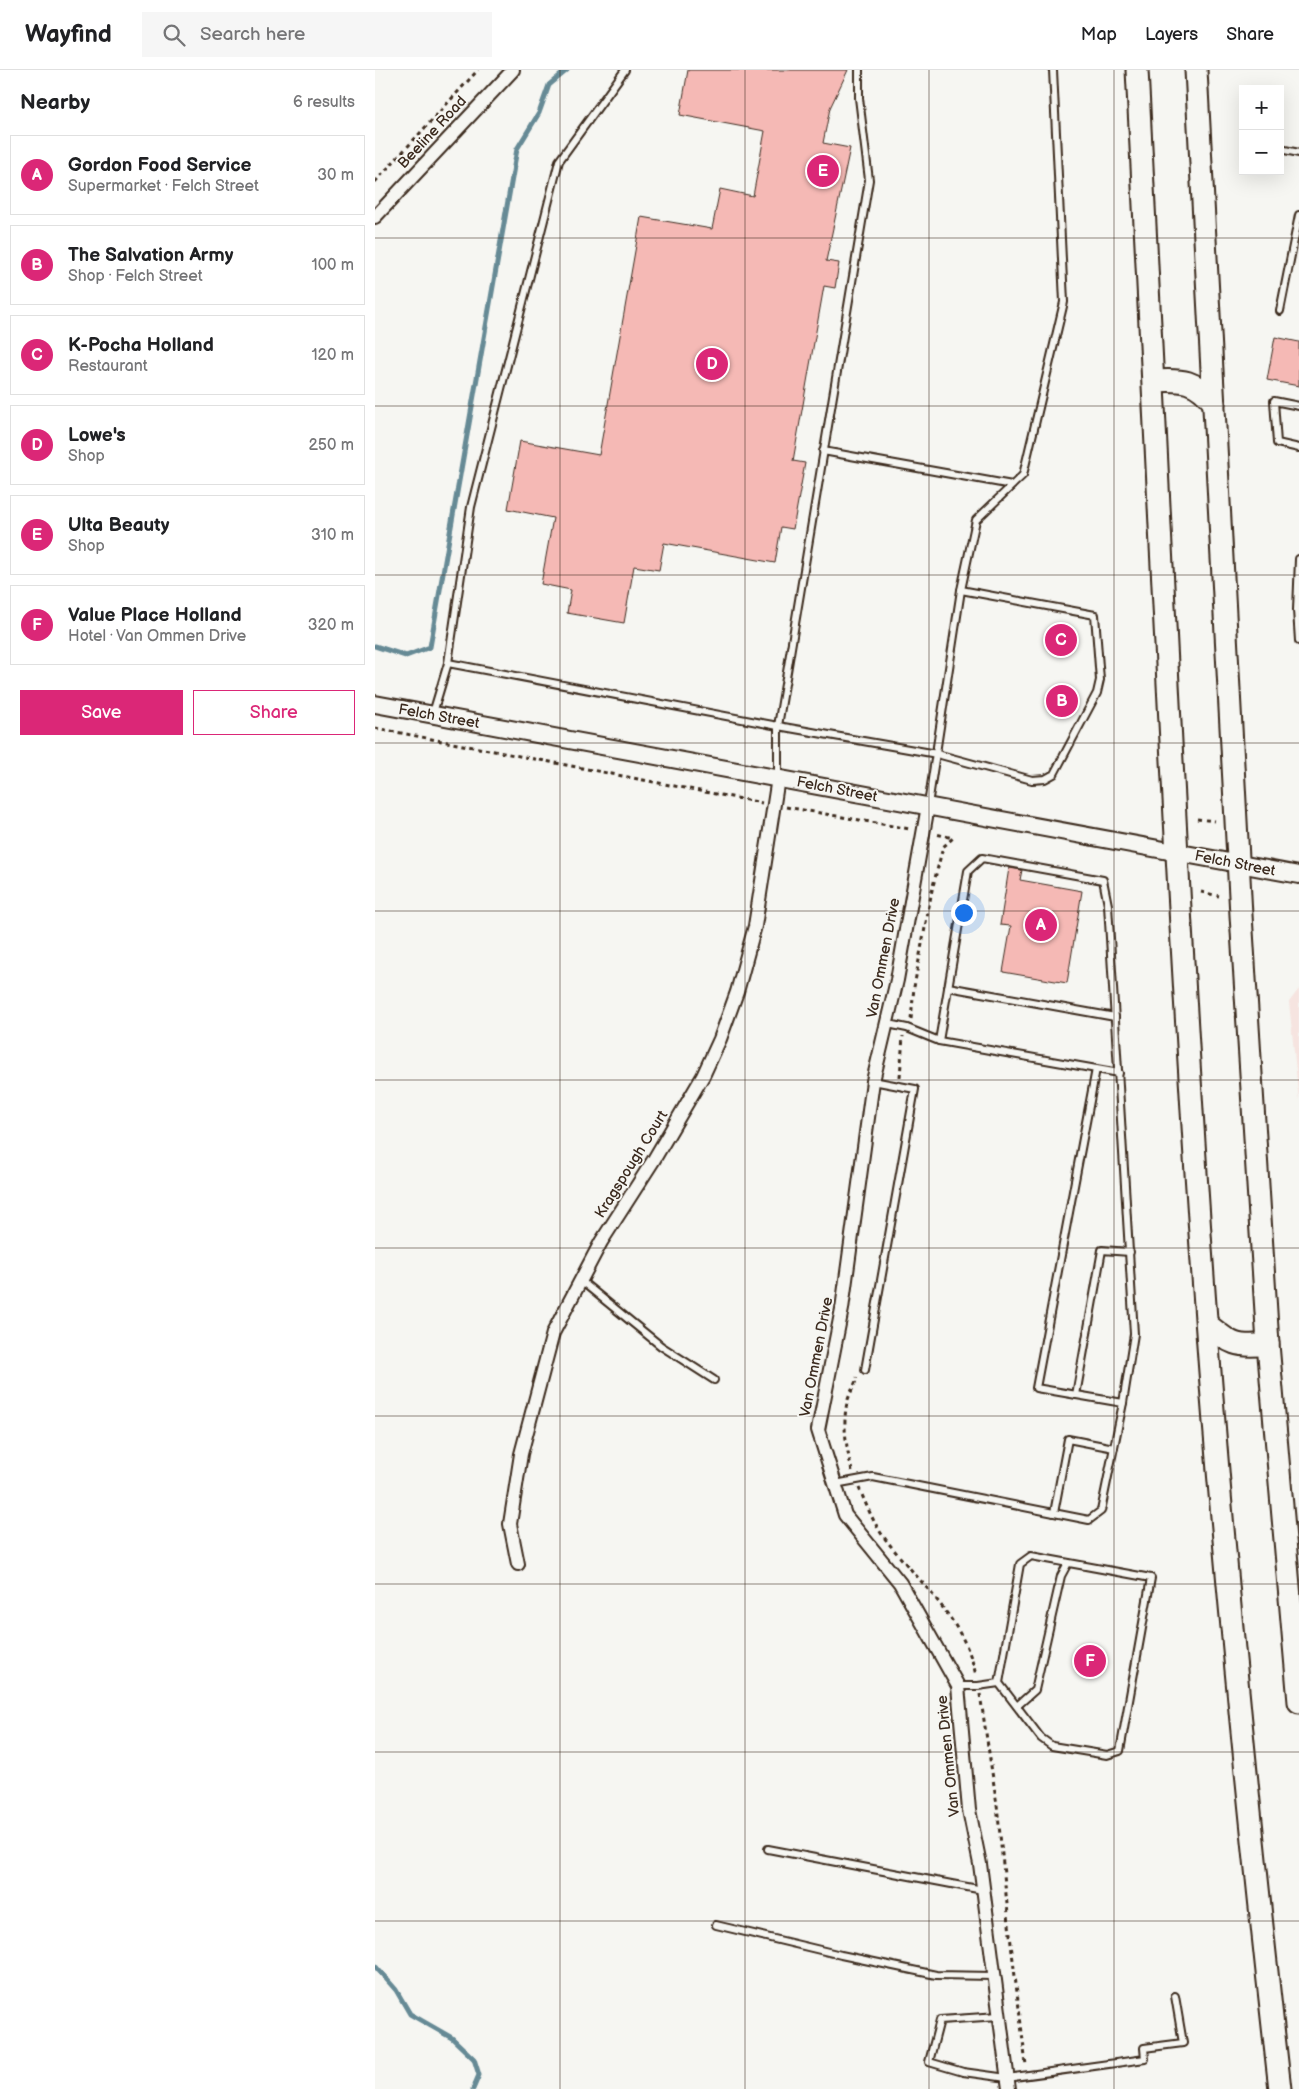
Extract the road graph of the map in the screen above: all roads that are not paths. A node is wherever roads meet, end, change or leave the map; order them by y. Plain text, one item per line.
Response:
1 (513, 70) edge
2 (625, 70) edge
3 (859, 70) edge
4 (1053, 70) edge
5 (1137, 70) edge
6 (1196, 70) edge
7 (1284, 150) edge
8 (1299, 153) edge
9 (1299, 215) edge
10 (375, 217) edge
11 (1280, 311) dead end
12 (1154, 380) junction
13 (1214, 403) junction
14 (1299, 406) edge
15 (1299, 448) edge
16 (823, 452) junction
17 (1013, 485) junction
18 (1299, 559) edge
19 (961, 590) junction
20 (1299, 641) edge
21 (448, 663) junction
22 (375, 704) edge
23 (433, 714) junction
24 (778, 726) junction
25 (937, 754) junction
26 (778, 778) junction
27 (928, 806) junction
28 (1178, 852) junction
29 (1239, 864) junction
30 (1299, 875) edge
31 (948, 987) junction
32 (1115, 1017) junction
33 (888, 1024) junction
34 (939, 1041) junction
35 (1096, 1069) junction
36 (1119, 1073) junction
37 (873, 1081) junction
38 (1130, 1252) junction
39 (580, 1280) junction
40 (1207, 1324) junction
41 (1268, 1344) junction
42 (865, 1370) dead end
43 (714, 1380) dead end
44 (1076, 1395) junction
45 (1123, 1403) junction
46 (1114, 1448) junction
47 (835, 1484) junction
48 (1054, 1513) junction
49 (1068, 1563) junction
50 (518, 1564) dead end
51 (999, 1683) junction
52 (957, 1686) junction
53 (1299, 1702) edge
54 (1017, 1706) junction
55 (768, 1849) dead end
56 (983, 1890) junction
57 (716, 1925) dead end
58 (994, 1976) junction
59 (1175, 1996) dead end
60 (999, 2016) junction
61 (1008, 2084) edge
62 (1280, 2089) edge

1 - 10 street, Beeline Road
2 - 21 lane
3 - 16 lane
4 - 17 lane
5 - 12 highway
6 - 13 highway
7 - 8 lane
9 - 11 lane
12 - 13 highway
12 - 28 highway
13 - 29 highway
14 - 15 lane
16 - 17 lane
16 - 24 lane
17 - 19 lane
18 - 20 lane
19 - 25 lane
19 - 25 lane
21 - 23 lane
21 - 24 lane
22 - 23 street, Felch Street
23 - 26 street, Felch Street
24 - 25 lane
24 - 26 lane
25 - 27 lane
26 - 27 street, Felch Street
26 - 39 street, Kragspough Court
27 - 28 street, Felch Street
27 - 33 street, Van Ommen Drive
28 - 29 street, Felch Street
28 - 40 highway
29 - 30 street, Felch Street
29 - 41 highway
31 - 32 lane
31 - 32 lane
31 - 34 lane
32 - 36 lane
33 - 34 lane
33 - 37 street, Van Ommen Drive
34 - 35 lane
35 - 36 lane
35 - 44 lane
36 - 38 lane
37 - 42 lane
37 - 47 street, Van Ommen Drive
38 - 44 lane
38 - 45 lane
39 - 43 lane
39 - 50 street, Kragspough Court
40 - 41 highway
40 - 62 highway
41 - 53 highway
44 - 45 lane
45 - 46 lane
46 - 48 lane
46 - 48 lane
47 - 48 lane
47 - 52 street, Van Ommen Drive
49 - 51 lane
49 - 54 lane
49 - 54 lane
51 - 52 lane
51 - 54 lane
52 - 56 street, Van Ommen Drive
55 - 56 lane
56 - 58 street, Van Ommen Drive
57 - 58 lane
58 - 60 street, Van Ommen Drive
59 - 61 lane
60 - 61 street, Van Ommen Drive
60 - 61 lane

